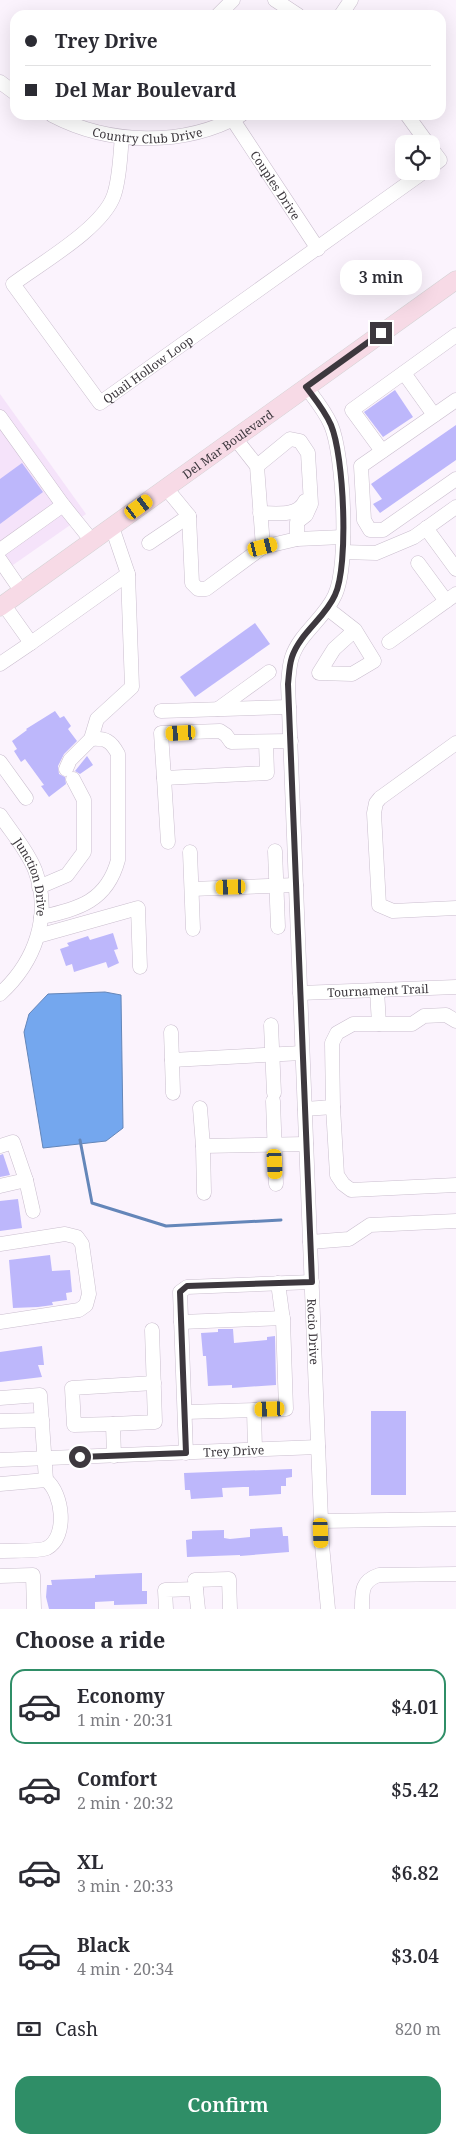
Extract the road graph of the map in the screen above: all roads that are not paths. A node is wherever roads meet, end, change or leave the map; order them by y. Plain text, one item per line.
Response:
1 (233, 0) edge
2 (275, 0) edge
3 (223, 10) edge
4 (290, 10) edge
5 (61, 120) edge
6 (230, 120) edge
7 (239, 120) edge
8 (411, 120) edge
9 (421, 135) edge
10 (122, 137) junction
11 (413, 180) edge
12 (318, 249) junction
13 (456, 280) edge
14 (456, 336) edge
15 (404, 373) junction
16 (306, 387) junction
17 (456, 400) edge
18 (434, 415) junction
19 (0, 417) edge
20 (235, 438) junction
21 (300, 441) junction
22 (382, 451) junction
23 (257, 466) junction
24 (456, 479) edge
25 (166, 488) junction
26 (435, 494) junction
27 (63, 505) junction
28 (453, 510) edge
29 (260, 513) junction
30 (189, 516) junction
31 (112, 527) junction
32 (426, 528) junction
33 (342, 537) junction
34 (297, 539) junction
35 (92, 541) junction
36 (149, 543) dead end
37 (263, 547) junction
38 (0, 550) edge
39 (343, 552) junction
40 (0, 560) edge
41 (418, 563) dead end
42 (456, 569) edge
43 (128, 574) junction
44 (22, 592) junction
45 (451, 597) edge
46 (2, 606) edge
47 (328, 609) junction
48 (355, 630) dead end
49 (388, 642) dead end
50 (31, 643) junction
51 (0, 664) edge
52 (269, 672) dead end
53 (289, 707) junction
54 (218, 710) junction
55 (161, 711) dead end
56 (91, 739) junction
57 (291, 741) junction
58 (266, 742) junction
59 (456, 743) edge
60 (1, 766) edge
61 (164, 778) junction
62 (26, 798) dead end
63 (0, 816) edge
64 (168, 842) dead end
65 (275, 851) dead end
66 (190, 852) dead end
67 (296, 885) junction
68 (276, 886) junction
69 (39, 887) junction
70 (192, 889) junction
71 (456, 908) edge
72 (41, 917) junction
73 (278, 927) dead end
74 (193, 929) dead end
75 (38, 936) junction
76 (140, 967) dead end
77 (456, 987) edge
78 (377, 990) junction
79 (300, 993) junction
80 (0, 994) edge
81 (456, 1021) edge
82 (380, 1024) junction
83 (271, 1025) dead end
84 (170, 1032) dead end
85 (302, 1053) junction
86 (273, 1054) junction
87 (172, 1060) junction
88 (173, 1093) dead end
89 (333, 1107) junction
90 (200, 1108) dead end
91 (305, 1109) junction
92 (274, 1144) junction
93 (306, 1144) junction
94 (0, 1146) edge
95 (203, 1146) junction
96 (26, 1180) junction
97 (276, 1184) dead end
98 (456, 1185) edge
99 (0, 1186) edge
100 (204, 1193) dead end
101 (33, 1211) dead end
102 (456, 1221) edge
103 (310, 1242) junction
104 (0, 1244) edge
105 (312, 1282) junction
106 (278, 1283) junction
107 (283, 1318) junction
108 (0, 1322) edge
109 (181, 1322) junction
110 (152, 1330) dead end
111 (154, 1383) junction
112 (0, 1398) edge
113 (254, 1410) junction
114 (184, 1412) junction
115 (42, 1420) junction
116 (0, 1421) edge
117 (113, 1424) junction
118 (318, 1447) junction
119 (256, 1450) junction
120 (186, 1453) junction
121 (114, 1456) junction
122 (46, 1458) junction
123 (0, 1460) edge
124 (46, 1480) junction
125 (0, 1484) edge
126 (456, 1519) edge
127 (321, 1521) junction
128 (0, 1551) edge
129 (456, 1574) edge
130 (0, 1576) edge
131 (196, 1589) junction
132 (34, 1609) edge
133 (166, 1609) edge
134 (198, 1609) edge
135 (230, 1609) edge
136 (328, 1609) edge
137 (362, 1609) edge

1 - 3 street
2 - 4 street
5 - 10 street, Country Club Drive
6 - 10 street, Country Club Drive
7 - 12 street, Couples Drive
8 - 9 street
10 - 12 street, Quail Hollow Loop
11 - 12 street, Quail Hollow Loop
13 - 16 main road, Del Mar Boulevard
14 - 15 street
15 - 18 street
15 - 22 street
16 - 20 main road, Del Mar Boulevard
16 - 33 street, Rocio Drive
17 - 18 street
18 - 22 street
19 - 27 street
20 - 23 street
20 - 25 main road, Del Mar Boulevard
21 - 23 street
21 - 29 street
21 - 34 street
22 - 26 street
23 - 29 street
24 - 26 street
25 - 30 street
25 - 31 main road, Del Mar Boulevard
26 - 28 street
27 - 35 street
27 - 38 street
28 - 32 street
29 - 37 street
30 - 36 street
30 - 37 street
31 - 35 main road, Del Mar Boulevard
31 - 43 street
32 - 39 street
32 - 42 street
33 - 34 street
33 - 39 street, Rocio Drive
34 - 37 street
35 - 44 main road, Del Mar Boulevard
39 - 47 street, Rocio Drive
40 - 44 street
41 - 45 street
43 - 50 street
43 - 56 street
44 - 46 main road, Del Mar Boulevard
45 - 49 street
46 - 50 street
47 - 48 street
47 - 53 street, Rocio Drive
50 - 51 street
52 - 54 street
53 - 54 street
53 - 57 street, Rocio Drive
54 - 55 street
56 - 69 street
56 - 72 street
57 - 58 street
57 - 67 street, Rocio Drive
58 - 61 street
58 - 61 street
59 - 71 street
60 - 62 street
61 - 64 street
63 - 69 street, Junction Drive
65 - 68 street
66 - 70 street
67 - 68 street
67 - 79 street, Rocio Drive
68 - 70 street
68 - 73 street
69 - 72 street, Junction Drive
70 - 74 street
72 - 75 street, Junction Drive
75 - 76 street
75 - 80 street, Junction Drive
77 - 78 street, Tournament Trail
78 - 79 street, Tournament Trail
78 - 82 street
79 - 85 street, Rocio Drive
81 - 82 street
82 - 89 street
83 - 86 street
84 - 87 street
85 - 86 street
85 - 91 street, Rocio Drive
86 - 87 street
86 - 92 street
87 - 88 street
89 - 91 street
89 - 98 street
90 - 95 street
91 - 93 street, Rocio Drive
92 - 93 street
92 - 95 street
92 - 97 street
93 - 103 street, Rocio Drive
94 - 96 street
95 - 100 street
96 - 99 street
96 - 101 street
102 - 103 street
103 - 105 street, Rocio Drive
104 - 108 street
105 - 106 street
105 - 118 street, Rocio Drive
106 - 107 street
106 - 109 street
107 - 109 street
107 - 113 street
109 - 114 street
110 - 111 street
111 - 117 street
111 - 117 street
112 - 115 street
113 - 114 street
113 - 119 street
114 - 120 street
115 - 116 street
115 - 122 street
117 - 121 street
118 - 119 street, Trey Drive
118 - 127 street, Rocio Drive
119 - 120 street, Trey Drive
120 - 121 street, Trey Drive
121 - 122 street, Trey Drive
122 - 123 street, Trey Drive
122 - 124 street
124 - 125 street
124 - 128 street
126 - 127 street
127 - 136 street, Rocio Drive
129 - 137 street
130 - 132 street
131 - 133 street
131 - 134 street
131 - 135 street

